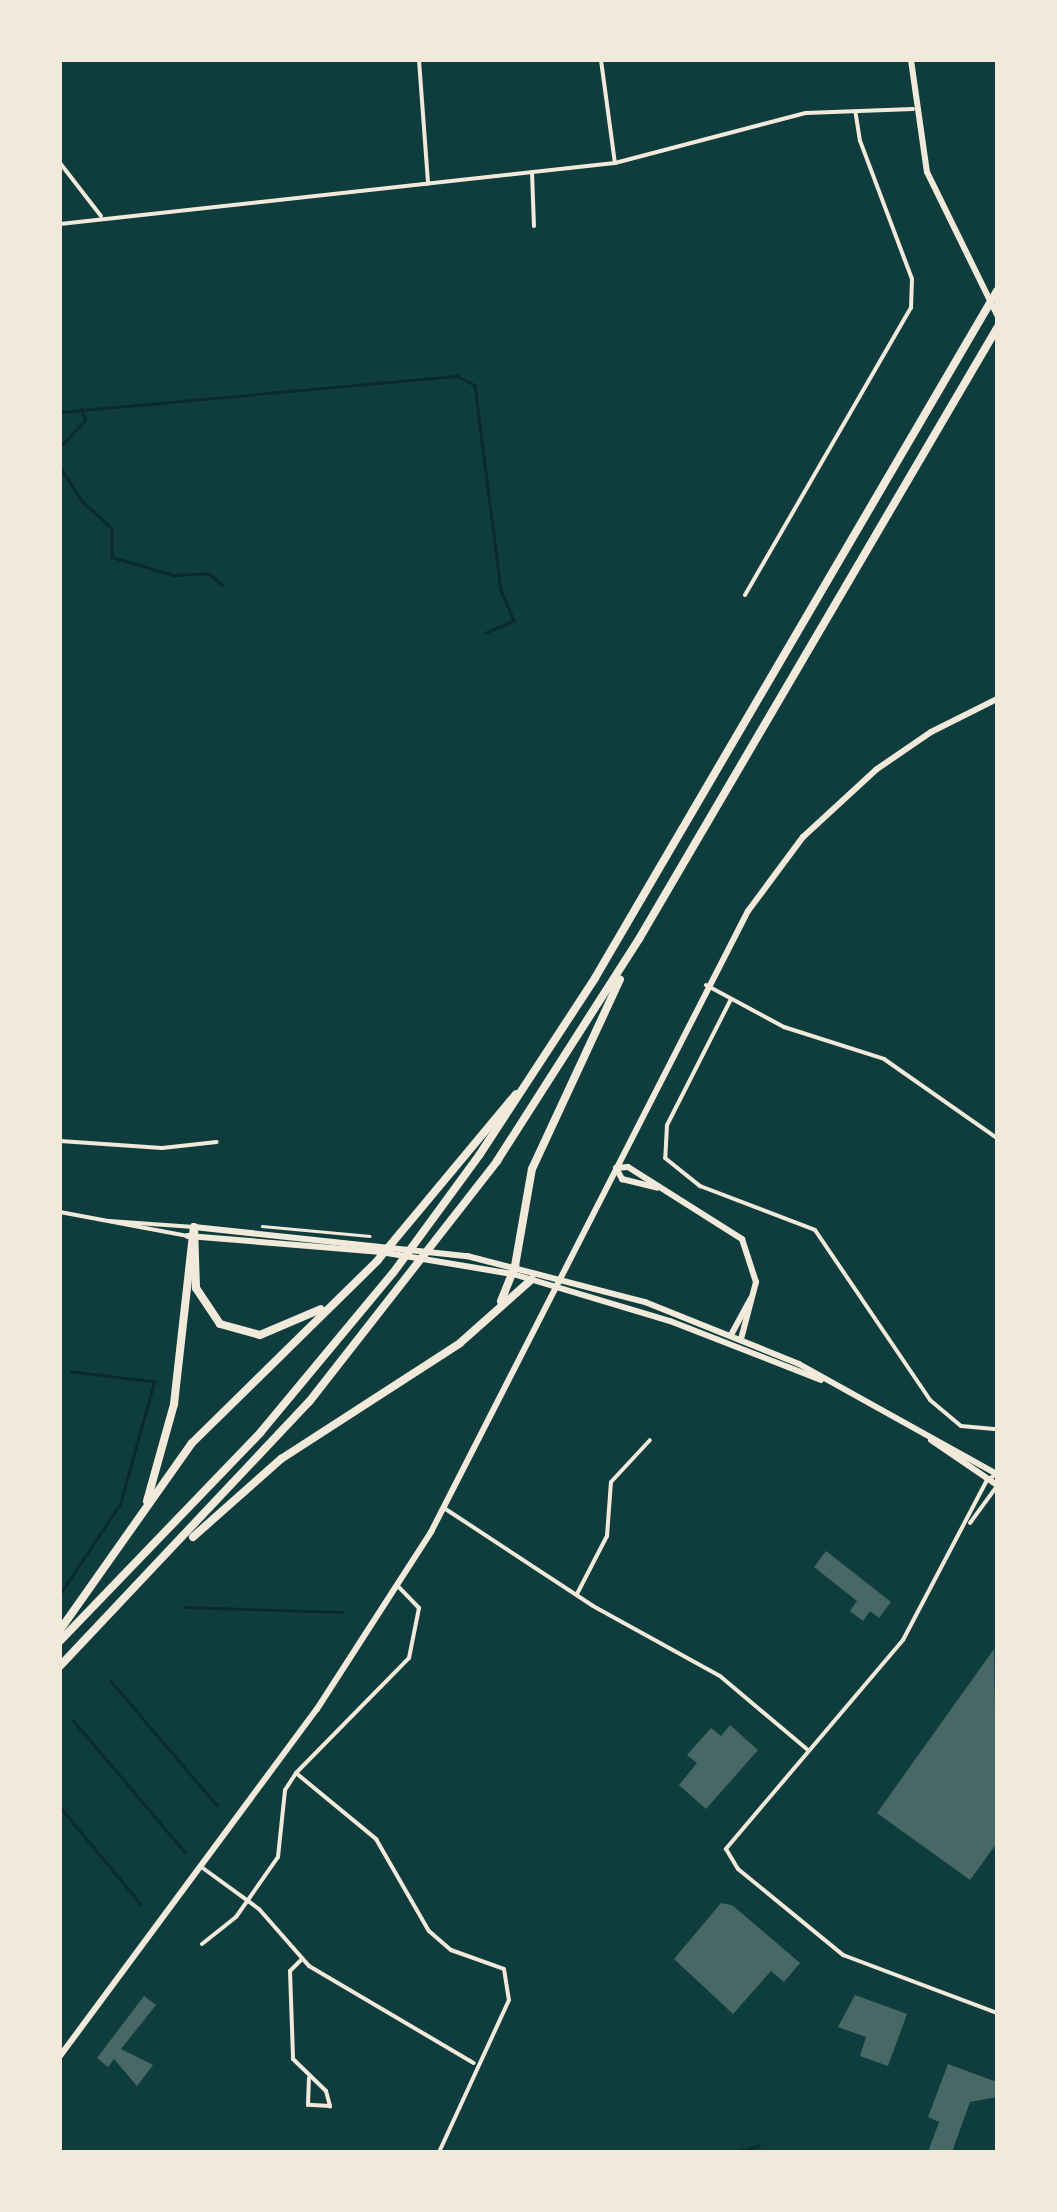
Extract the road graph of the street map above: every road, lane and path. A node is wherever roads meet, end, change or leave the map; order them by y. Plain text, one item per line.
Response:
1 (420, 60) edge
2 (601, 60) edge
3 (911, 60) edge
4 (913, 109) junction
5 (855, 111) junction
6 (615, 163) junction
7 (60, 164) edge
8 (532, 172) junction
9 (428, 184) junction
10 (100, 216) junction
11 (60, 224) edge
12 (534, 226) dead end
13 (997, 290) edge
14 (997, 314) edge
15 (997, 328) edge
16 (745, 595) dead end
17 (997, 699) edge
18 (639, 939) junction
19 (706, 986) junction
20 (731, 999) junction
21 (536, 1072) junction
22 (997, 1138) edge
23 (60, 1141) edge
24 (217, 1142) dead end
25 (616, 1168) junction
26 (60, 1212) edge
27 (104, 1221) junction
28 (194, 1227) junction
29 (193, 1237) junction
30 (514, 1270) junction
31 (532, 1279) junction
32 (345, 1292) junction
33 (755, 1292) junction
34 (499, 1306) junction
35 (731, 1334) junction
36 (742, 1339) junction
37 (732, 1345) junction
38 (846, 1389) junction
39 (997, 1429) edge
40 (918, 1430) junction
41 (650, 1440) dead end
42 (997, 1474) edge
43 (987, 1480) junction
44 (997, 1484) edge
45 (444, 1508) junction
46 (138, 1522) junction
47 (967, 1527) junction
48 (145, 1580) junction
49 (398, 1586) junction
50 (577, 1594) junction
51 (60, 1630) edge
52 (60, 1641) edge
53 (60, 1666) edge
54 (808, 1750) junction
55 (296, 1774) junction
56 (200, 1866) junction
57 (249, 1901) junction
58 (202, 1944) dead end
59 (302, 1959) junction
60 (997, 2013) edge
61 (60, 2056) edge
62 (474, 2063) junction
63 (309, 2078) junction
64 (438, 2152) edge

1 - 9 street
2 - 6 street
3 - 4 main road
4 - 5 street
4 - 14 main road
5 - 6 street
5 - 16 street
6 - 8 street
7 - 10 street
8 - 9 street
8 - 12 street
9 - 10 street
10 - 11 street
13 - 21 highway
15 - 18 highway
17 - 19 main road
18 - 30 highway
18 - 48 highway
19 - 20 street
19 - 25 main road
20 - 22 street
20 - 39 street
21 - 32 highway
21 - 52 highway
23 - 24 street
25 - 33 main road
25 - 45 main road
26 - 27 street
27 - 28 street
27 - 29 street
28 - 29 highway
28 - 30 main road
29 - 30 main road
29 - 32 highway
29 - 46 highway
30 - 31 main road
30 - 34 highway
30 - 35 main road
31 - 34 highway
31 - 37 main road
32 - 46 highway
33 - 35 main road
33 - 36 main road
34 - 48 highway
35 - 36 main road
35 - 37 main road
36 - 37 main road
36 - 38 main road
37 - 38 main road
38 - 40 main road
40 - 42 main road
40 - 43 main road
41 - 50 street
42 - 43 street
42 - 44 street
43 - 44 main road
43 - 47 street
44 - 47 street
45 - 49 main road
45 - 50 street
46 - 51 highway
47 - 54 street
48 - 53 highway
49 - 55 street
49 - 56 main road
50 - 54 street
54 - 60 street
55 - 57 street
55 - 62 street
56 - 57 street
56 - 61 main road
57 - 58 street
57 - 59 street
59 - 62 street
59 - 63 street
62 - 64 street
63 - 63 street

